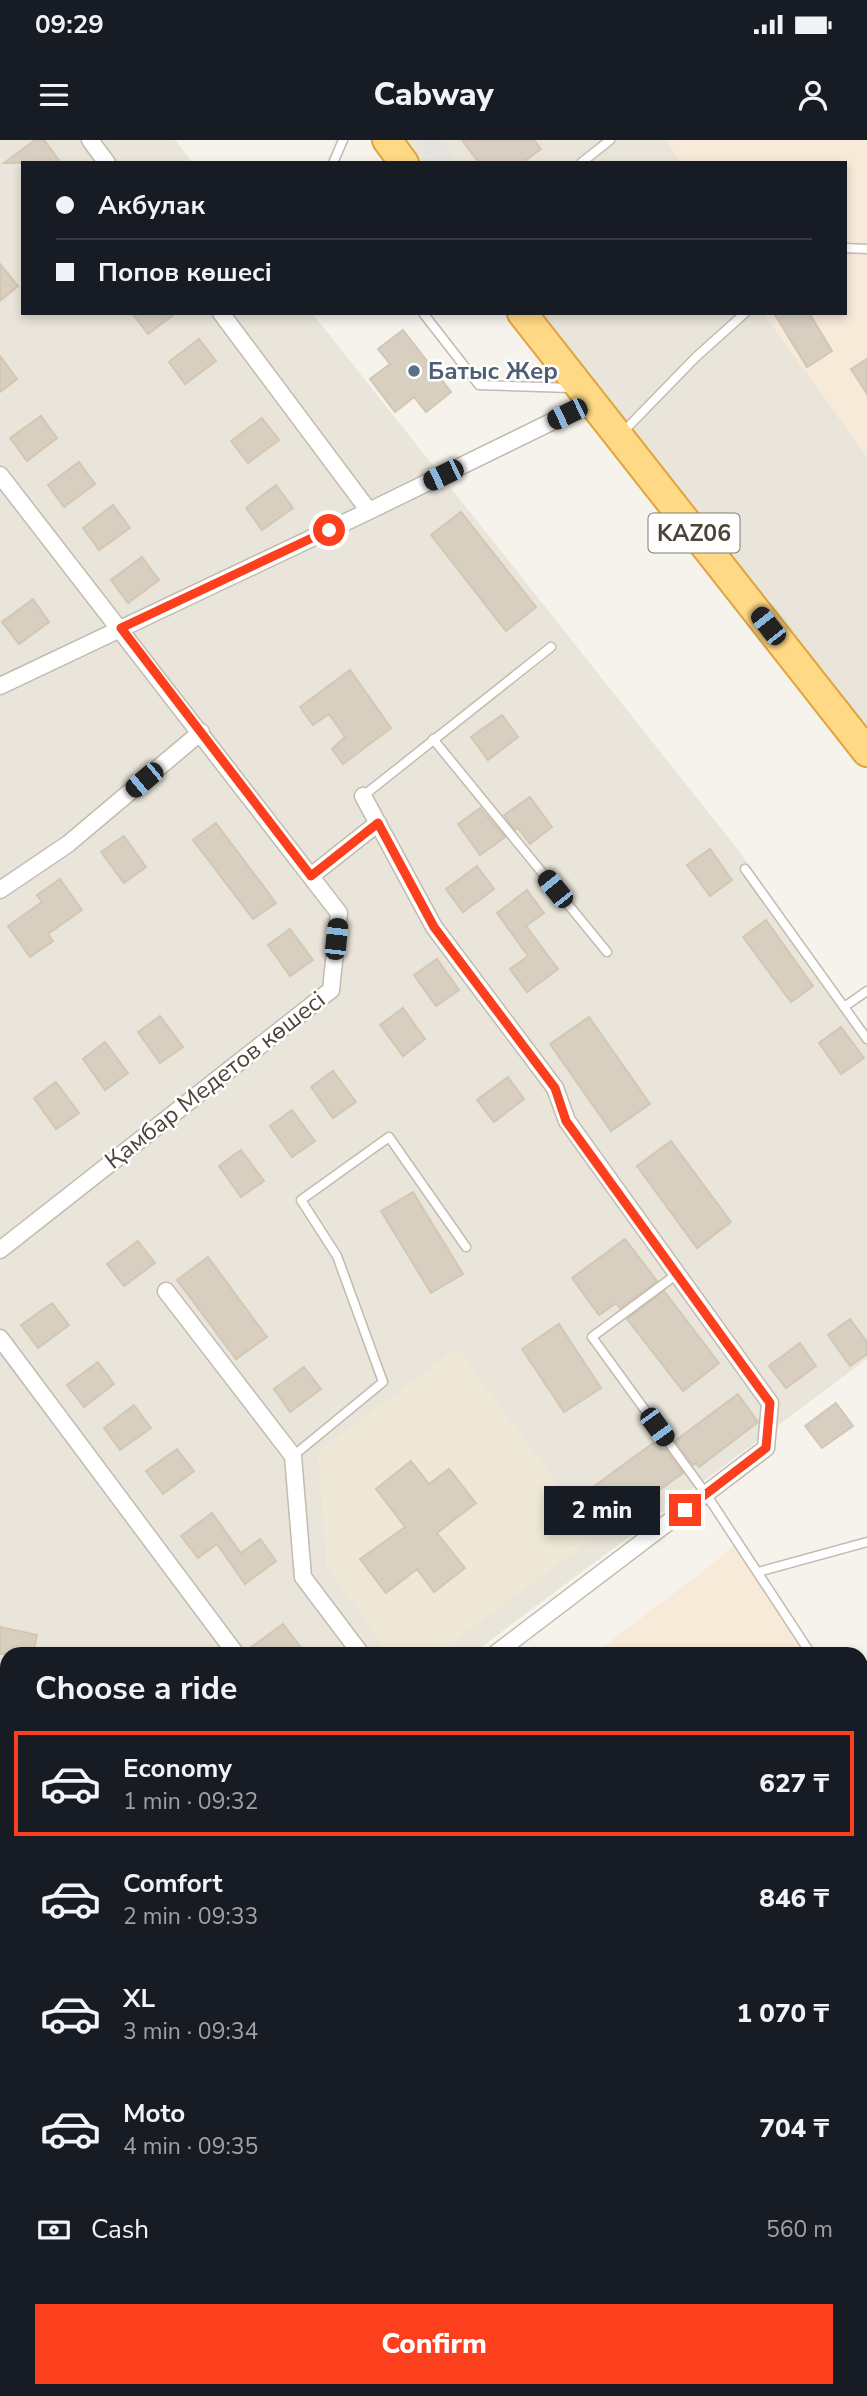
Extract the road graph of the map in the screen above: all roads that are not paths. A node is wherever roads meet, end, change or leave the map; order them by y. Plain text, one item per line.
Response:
1 (90, 140) edge
2 (344, 140) edge
3 (387, 140) edge
4 (610, 140) edge
5 (106, 161) edge
6 (334, 161) edge
7 (403, 161) edge
8 (584, 161) edge
9 (847, 248) edge
10 (867, 249) edge
11 (222, 315) edge
12 (425, 315) edge
13 (524, 315) edge
14 (743, 315) edge
15 (587, 395) junction
16 (618, 437) junction
17 (0, 475) edge
18 (369, 511) junction
19 (121, 628) junction
20 (551, 647) dead end
21 (0, 685) edge
22 (201, 732) junction
23 (433, 739) junction
24 (867, 752) edge
25 (363, 796) joint
26 (378, 823) junction
27 (745, 869) dead end
28 (311, 876) junction
29 (0, 890) edge
30 (607, 953) dead end
31 (867, 991) edge
32 (844, 1007) junction
33 (867, 1039) edge
34 (466, 1247) dead end
35 (0, 1250) edge
36 (677, 1274) junction
37 (166, 1291) dead end
38 (0, 1338) edge
39 (293, 1456) junction
40 (706, 1494) junction
41 (867, 1542) edge
42 (758, 1573) junction
43 (231, 1647) edge
44 (352, 1647) edge
45 (504, 1647) edge
46 (806, 1647) edge

1 - 5 street
2 - 6 lane
3 - 7 highway
4 - 8 lane
9 - 10 lane
11 - 18 street
12 - 15 lane
13 - 15 highway, KАZ06
14 - 16 lane
15 - 16 highway, KАZ06
15 - 18 street
16 - 24 highway, KАZ06
17 - 19 street, Қамбар Медетов көшесі
18 - 19 street
19 - 21 street
19 - 22 street, Қамбар Медетов көшесі
20 - 23 lane
22 - 28 street, Қамбар Медетов көшесі
22 - 29 street
23 - 25 lane
23 - 30 lane
25 - 26 street
26 - 28 street
26 - 36 street
27 - 32 lane
28 - 35 street, Қамбар Медетов көшесі
31 - 32 lane
32 - 33 lane
34 - 39 lane
36 - 40 street
36 - 40 lane
37 - 39 street
38 - 43 street
39 - 44 street
40 - 42 lane
40 - 45 street
41 - 42 lane
42 - 46 lane

